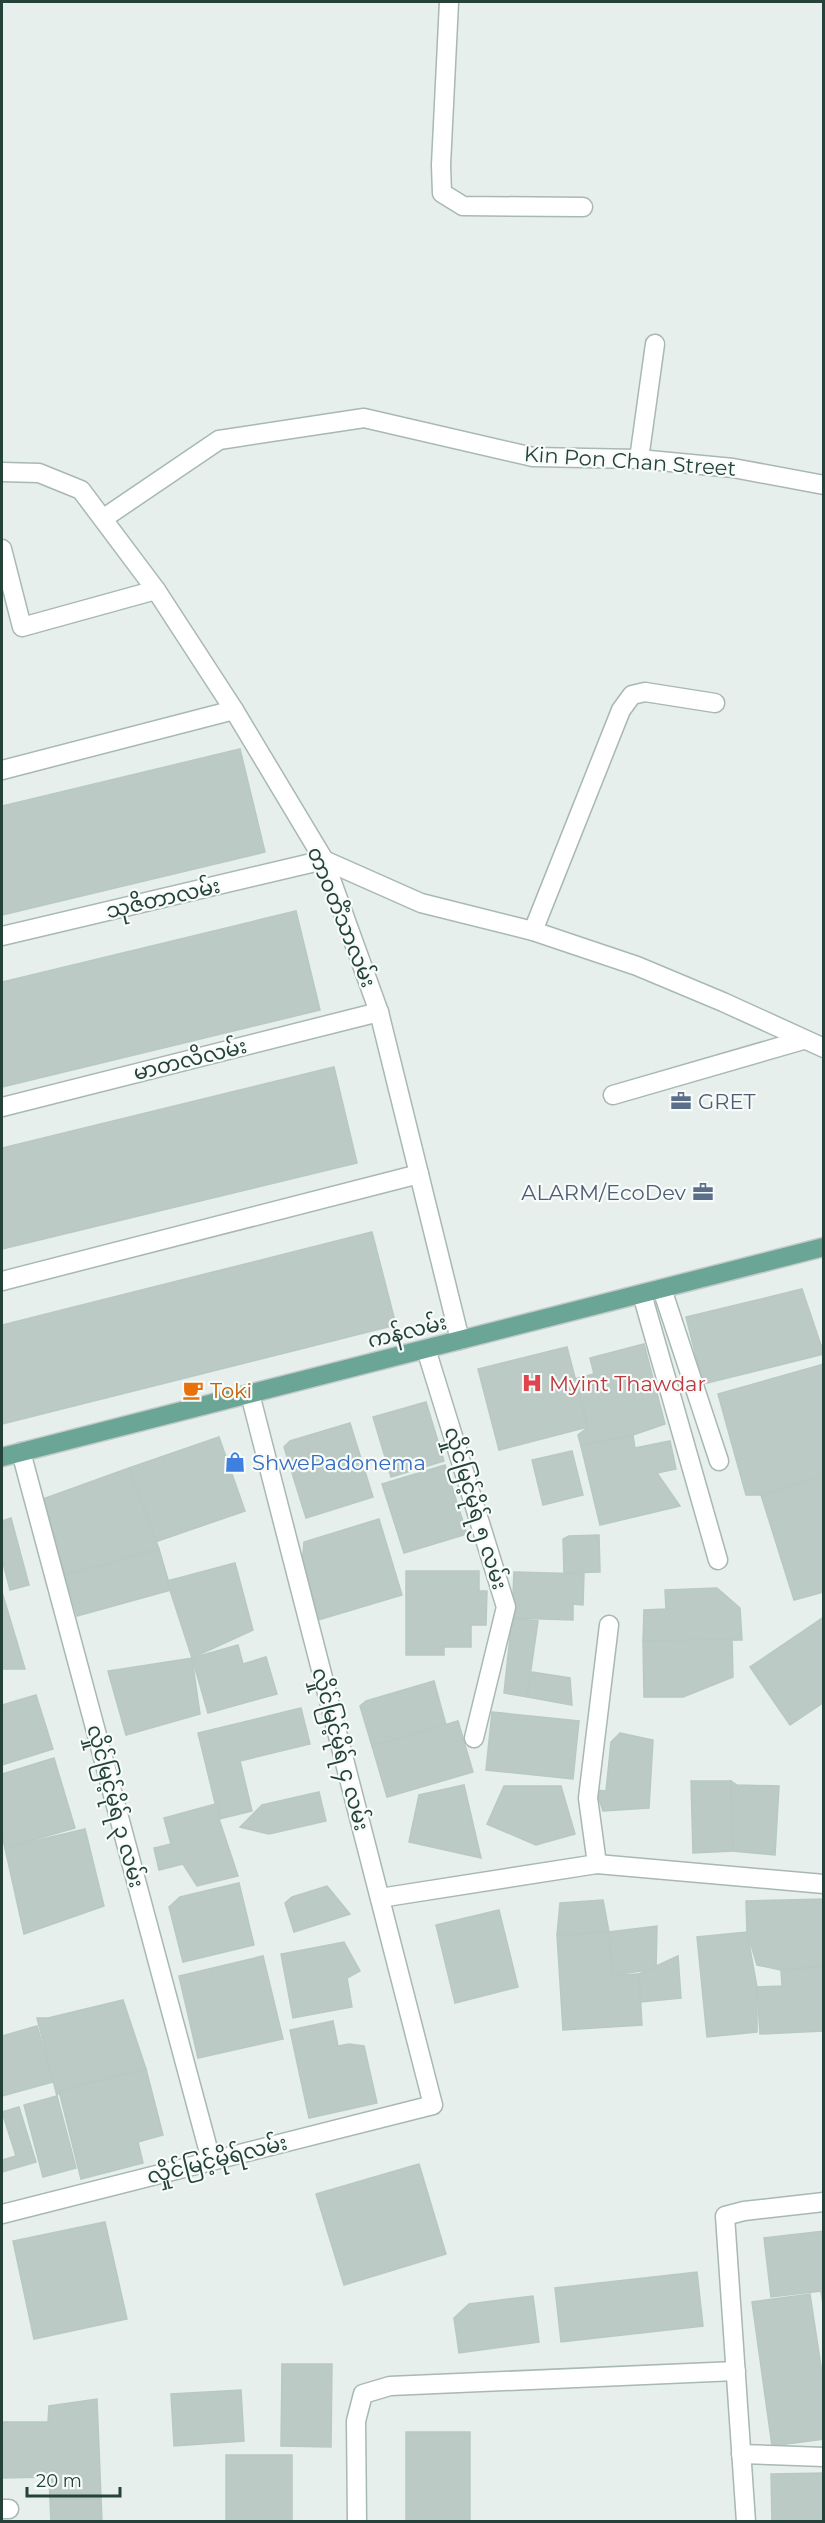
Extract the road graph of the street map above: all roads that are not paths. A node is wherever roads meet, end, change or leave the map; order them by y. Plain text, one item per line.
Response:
1 (449, 2) edge
2 (583, 207) dead end
3 (655, 344) dead end
4 (639, 459) junction
5 (2, 472) edge
6 (824, 485) edge
7 (104, 518) junction
8 (2, 549) edge
9 (156, 590) junction
10 (715, 703) dead end
11 (234, 710) junction
12 (2, 770) edge
13 (324, 860) junction
14 (533, 931) junction
15 (2, 936) edge
16 (380, 1012) junction
17 (803, 1040) junction
18 (824, 1048) edge
19 (613, 1095) dead end
20 (2, 1107) edge
21 (419, 1174) junction
22 (824, 1247) edge
23 (2, 1281) edge
24 (662, 1289) junction
25 (642, 1294) junction
26 (460, 1340) junction
27 (426, 1349) junction
28 (249, 1394) junction
29 (21, 1452) junction
30 (2, 1457) edge
31 (719, 1461) dead end
32 (718, 1560) dead end
33 (609, 1625) dead end
34 (474, 1738) dead end
35 (597, 1864) junction
36 (824, 1884) edge
37 (380, 1898) junction
38 (433, 2104) joint
39 (211, 2160) junction
40 (824, 2202) edge
41 (2, 2214) edge
42 (736, 2371) junction
43 (741, 2454) junction
44 (824, 2457) edge
45 (357, 2522) edge
46 (746, 2522) edge

1 - 2 street
3 - 4 street
4 - 6 street, Kin Pon Chan Street
4 - 7 street, Kin Pon Chan Street
5 - 7 street, တာဝတိံသာလမ်း
7 - 9 street, တာဝတိံသာလမ်း
8 - 9 street
9 - 11 street, တာဝတိံသာလမ်း
10 - 14 street
11 - 12 street
11 - 13 street, တာဝတိံသာလမ်း
13 - 14 street
13 - 15 street, သုဇိတာလမ်း
13 - 16 street, တာဝတိံသာလမ်း
14 - 17 street
16 - 20 street, မာတလိလမ်း
16 - 21 street, တာဝတိံသာလမ်း
17 - 18 street
17 - 19 street
21 - 23 street
21 - 26 street, တာဝတိံသာလမ်း
22 - 24 main road, ကန်လမ်း
24 - 25 main road, ကန်လမ်း
24 - 31 street
25 - 26 main road, ကန်လမ်း
25 - 32 street
26 - 27 main road, ကန်လမ်း
27 - 28 main road, ကန်လမ်း
27 - 34 street, လှိုင်မြင့်မိုရ် ၅ လမ်း
28 - 29 main road, ကန်လမ်း
28 - 37 street, လှိုင်မြင့်မိုရ် ၄ လမ်း
29 - 30 main road, ကန်လမ်း
29 - 39 street, လှိုင်မြင့်မိုရ် ၃ လမ်း
33 - 35 street
35 - 36 street
35 - 37 street
37 - 38 street, လှိုင်မြင့်မိုရ် ၄ လမ်း
38 - 39 street, လှိုင်မြင့်မိုရ်လမ်း
39 - 41 street, လှိုင်မြင့်မိုရ်လမ်း
40 - 42 street
42 - 43 street
42 - 45 street
43 - 44 street
43 - 46 street

